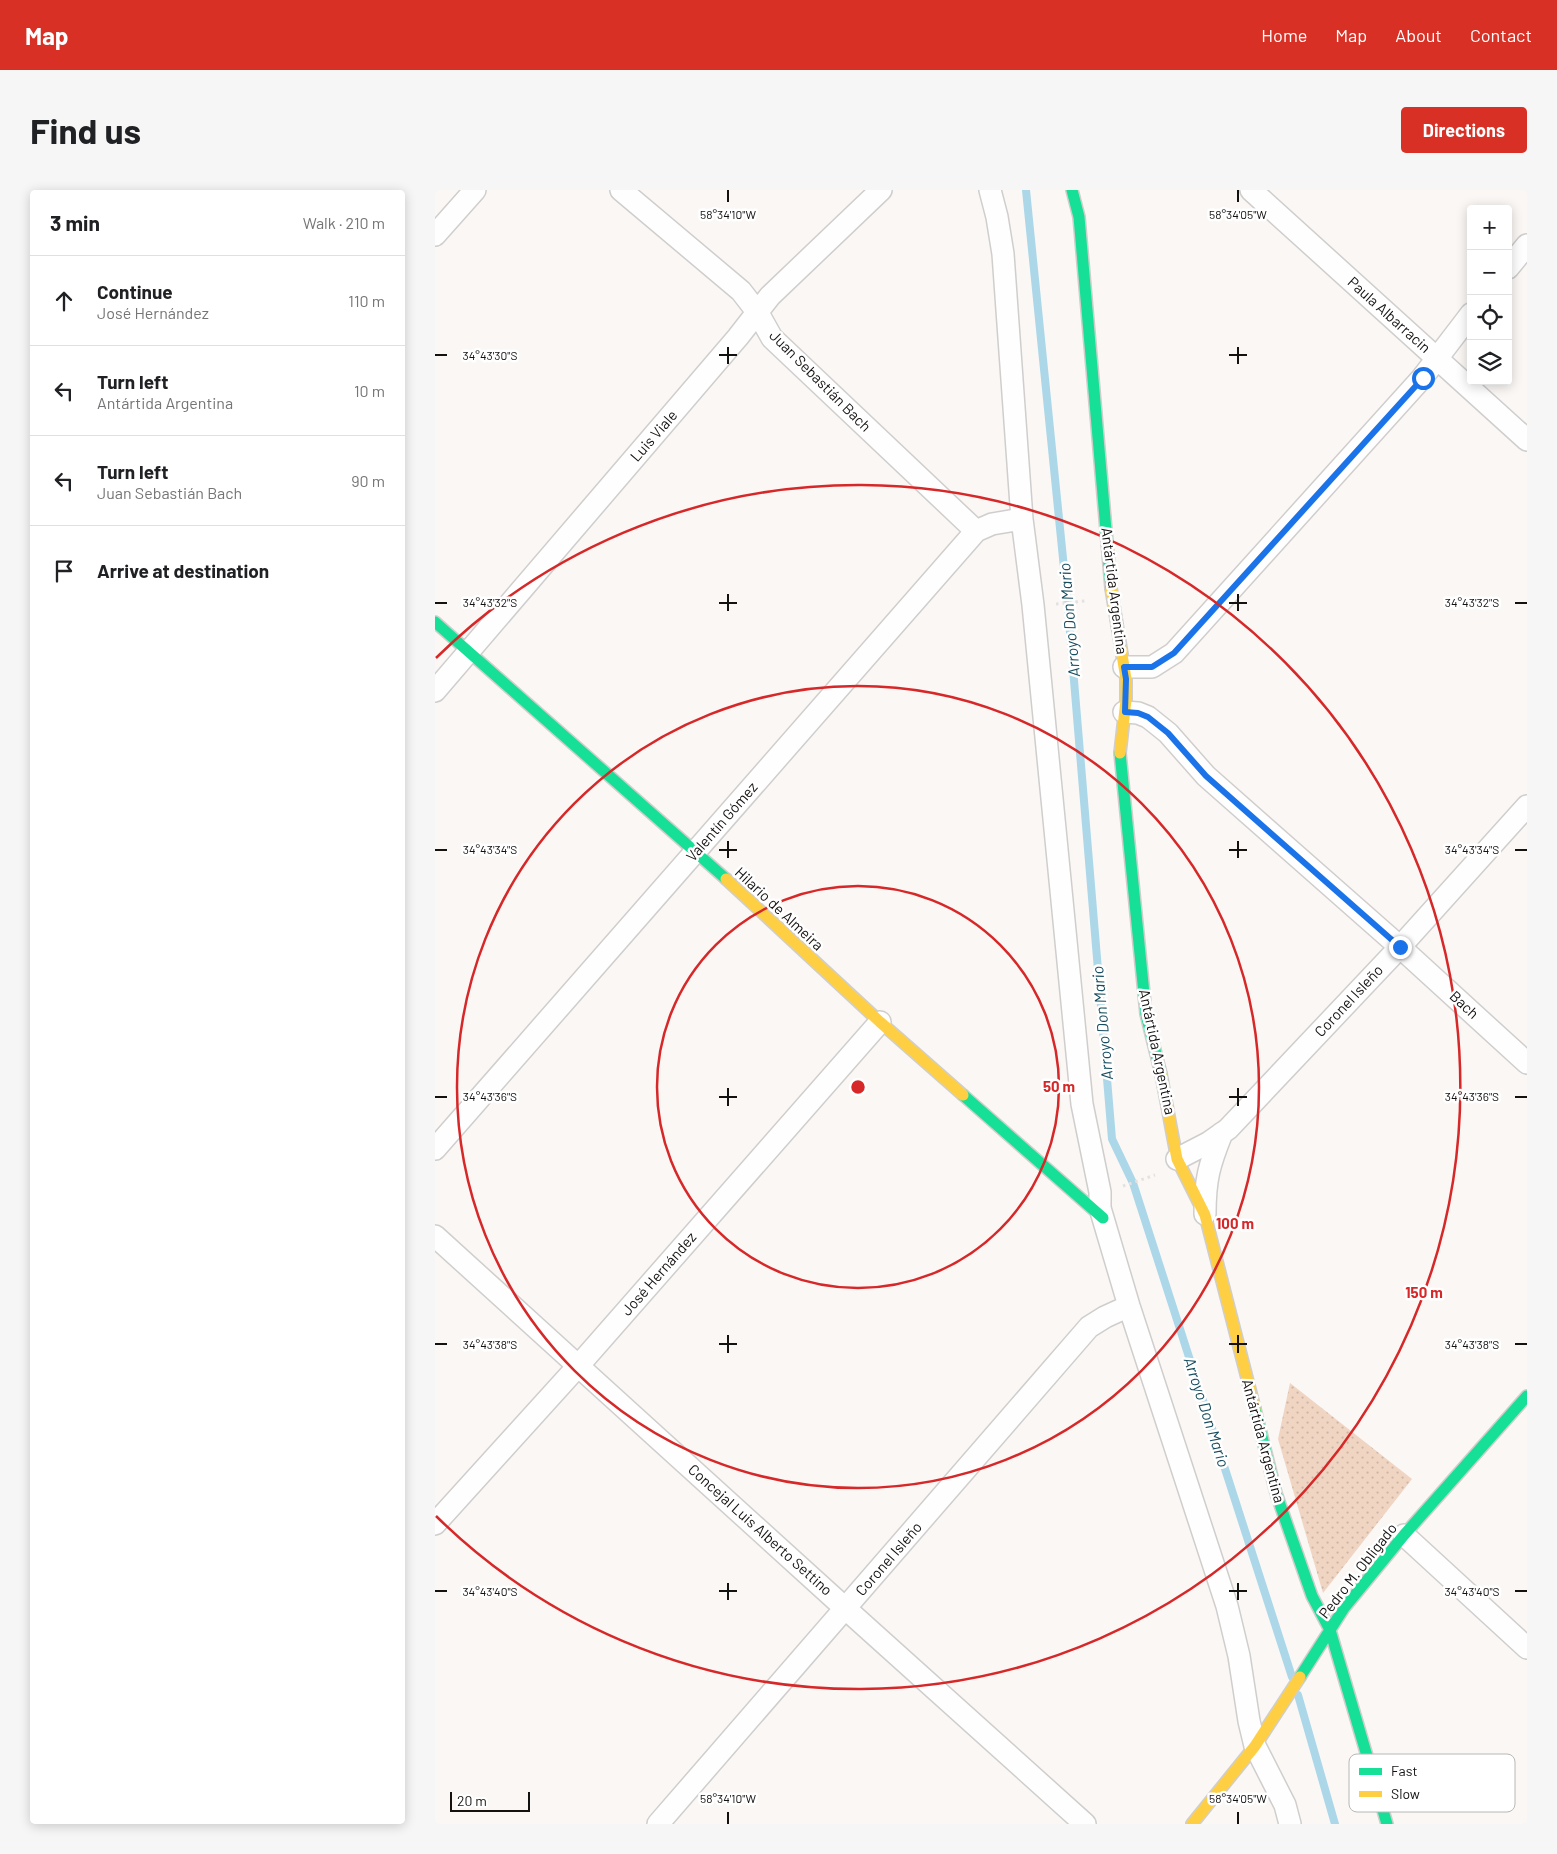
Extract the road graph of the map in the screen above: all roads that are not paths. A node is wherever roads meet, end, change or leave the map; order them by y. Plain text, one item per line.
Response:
1 (475, 190) edge
2 (621, 190) edge
3 (881, 190) edge
4 (990, 190) edge
5 (1072, 190) edge
6 (1251, 190) edge
7 (435, 235) edge
8 (1527, 245) edge
9 (1512, 263) edge
10 (758, 313) junction
11 (1467, 319) edge
12 (1437, 359) junction
13 (1527, 440) edge
14 (1022, 519) junction
15 (976, 531) junction
16 (435, 622) edge
17 (469, 652) junction
18 (1124, 667) junction
19 (435, 691) edge
20 (1125, 712) junction
21 (1527, 806) edge
22 (696, 852) junction
23 (1400, 947) junction
24 (880, 1022) junction
25 (1527, 1063) edge
26 (1222, 1133) junction
27 (435, 1148) edge
28 (1170, 1166) junction
29 (1205, 1215) junction
30 (1103, 1218) junction
31 (435, 1236) edge
32 (1129, 1306) junction
33 (579, 1365) junction
34 (1527, 1396) edge
35 (435, 1524) edge
36 (1404, 1536) junction
37 (846, 1609) junction
38 (1330, 1630) junction
39 (1527, 1648) edge
40 (1255, 1746) junction
41 (1366, 1754) edge
42 (1383, 1812) edge
43 (658, 1824) edge
44 (1085, 1824) edge
45 (1192, 1824) edge
46 (1290, 1824) edge
47 (1387, 1824) edge

1 - 7 street
2 - 10 street, Juan Sebastián Bach
3 - 10 street, Luis Viale
4 - 14 street
5 - 18 street, Antártida Argentina
6 - 12 street, Paula Albarracin
8 - 9 street
10 - 15 street, Juan Sebastián Bach
10 - 17 street, Luis Viale
11 - 12 street
12 - 13 street, Paula Albarracin
12 - 18 street
14 - 15 street, Valentín Gómez
14 - 30 street
15 - 22 street, Valentín Gómez
16 - 17 street, Hilario de Almeira
17 - 19 street, Luis Viale
17 - 22 street, Hilario de Almeira
18 - 20 street, Antártida Argentina
20 - 23 street
20 - 28 street, Antártida Argentina
21 - 23 street, Coronel Isleño
22 - 24 street, Hilario de Almeira
22 - 27 street, Valentín Gómez
23 - 25 street, Bach
23 - 26 street, Coronel Isleño
24 - 30 street, Hilario de Almeira
24 - 33 street, José Hernández
26 - 28 street, Coronel Isleño
26 - 29 street
28 - 29 street, Antártida Argentina
29 - 38 street, Antártida Argentina
30 - 32 street
31 - 33 street, Concejal Luis Alberto Settino
32 - 37 street, Coronel Isleño
32 - 40 street
33 - 35 street, José Hernández
33 - 37 street, Concejal Luis Alberto Settino
34 - 36 street, Pedro M. Obligado
36 - 38 street, Pedro M. Obligado
36 - 39 street
37 - 43 street, Coronel Isleño
37 - 44 street, Concejal Luis Alberto Settino
38 - 40 street, Pedro M. Obligado
38 - 41 street, Antártida Argentina
40 - 45 street, Pedro M. Obligado
40 - 46 street
42 - 47 street, Antártida Argentina

